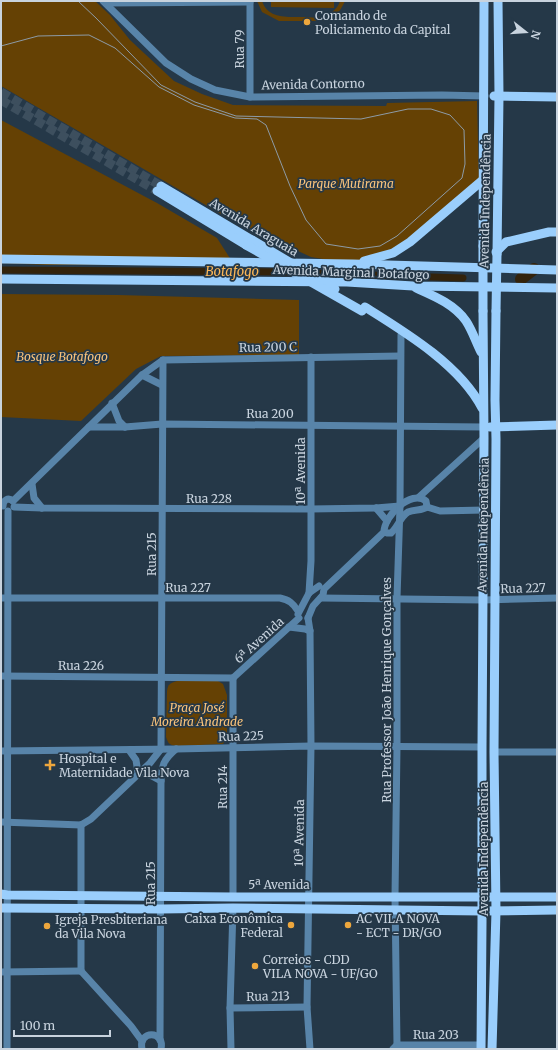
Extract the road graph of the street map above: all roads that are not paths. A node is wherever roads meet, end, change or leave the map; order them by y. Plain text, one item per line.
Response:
1 (484, 1) edge
2 (498, 1) edge
3 (105, 2) edge
4 (250, 2) edge
5 (485, 96) junction
6 (499, 96) junction
7 (250, 97) junction
8 (557, 97) edge
9 (484, 179) junction
10 (159, 189) tunnel mouth
11 (557, 232) edge
12 (497, 253) junction
13 (1, 259) edge
14 (353, 264) junction
15 (555, 268) edge
16 (1, 279) edge
17 (413, 286) junction
18 (557, 288) edge
19 (364, 309) junction
20 (401, 335) junction
21 (400, 356) junction
22 (311, 357) junction
23 (483, 357) junction
24 (163, 360) junction
25 (142, 375) junction
26 (483, 381) junction
27 (162, 385) junction
28 (470, 388) junction
29 (112, 403) junction
30 (484, 410) junction
31 (162, 424) junction
32 (311, 425) junction
33 (557, 425) edge
34 (401, 426) junction
35 (89, 427) junction
36 (125, 427) junction
37 (484, 427) junction
38 (496, 427) junction
39 (484, 438) junction
40 (32, 484) junction
41 (419, 497) junction
42 (8, 506) edge
43 (400, 506) junction
44 (427, 507) junction
45 (42, 508) junction
46 (376, 508) junction
47 (162, 509) junction
48 (310, 509) junction
49 (484, 510) junction
50 (387, 521) junction
51 (399, 523) junction
52 (384, 532) junction
53 (311, 561) junction
54 (321, 588) junction
55 (309, 593) junction
56 (5, 598) edge
57 (162, 598) junction
58 (321, 598) junction
59 (397, 598) junction
60 (557, 598) edge
61 (482, 600) junction
62 (495, 600) junction
63 (298, 614) junction
64 (308, 618) junction
65 (289, 627) junction
66 (310, 631) junction
67 (5, 676) edge
68 (162, 676) junction
69 (172, 677) junction
70 (233, 678) junction
71 (161, 685) junction
72 (232, 739) junction
73 (311, 746) junction
74 (398, 746) junction
75 (232, 747) junction
76 (482, 747) junction
77 (222, 748) junction
78 (161, 749) junction
79 (129, 750) junction
80 (176, 750) junction
81 (4, 751) edge
82 (494, 752) junction
83 (557, 752) edge
84 (138, 773) junction
85 (161, 781) junction
86 (5, 822) edge
87 (81, 825) junction
88 (4, 894) edge
89 (161, 895) junction
90 (81, 896) junction
91 (309, 896) junction
92 (233, 897) junction
93 (257, 897) junction
94 (395, 897) junction
95 (482, 897) junction
96 (496, 897) junction
97 (557, 897) edge
98 (4, 907) edge
99 (233, 908) junction
100 (309, 908) junction
101 (81, 909) junction
102 (161, 909) junction
103 (396, 910) junction
104 (557, 910) edge
105 (482, 911) junction
106 (496, 911) junction
107 (81, 971) junction
108 (4, 972) edge
109 (307, 1007) junction
110 (230, 1008) junction
111 (160, 1022) junction
112 (131, 1026) junction
113 (150, 1035) junction
114 (160, 1040) junction
115 (140, 1046) edge
116 (395, 1047) edge
117 (481, 1047) edge
118 (7, 1049) edge
119 (161, 1049) edge
120 (231, 1049) edge
121 (310, 1049) edge
122 (492, 1049) edge

1 - 5 main road, Avenida Independência
2 - 6 main road, Avenida Independência
3 - 4 street
3 - 7 street, Avenida Contorno
4 - 7 street, Rua 79
5 - 6 main road, Avenida Contorno
5 - 7 street, Avenida Contorno
5 - 9 main road, Avenida Independência
6 - 8 main road, Avenida Contorno
6 - 12 main road, Avenida Independência
9 - 14 main road
9 - 23 main road, Avenida Independência, bridge
10 - 19 main road, Avenida Araguaia, bridge
11 - 12 main road
12 - 38 main road, Avenida Independência, bridge
13 - 14 main road, Avenida Marginal Botafogo
14 - 15 main road, Avenida Marginal Botafogo
16 - 17 main road, Avenida Marginal Botafogo
17 - 18 main road, Avenida Marginal Botafogo
17 - 23 main road
19 - 20 main road, Avenida Araguaia
19 - 28 main road, Avenida Araguaia
20 - 21 street, Rua Professor João Henrique Gonçalves
20 - 37 main road, Avenida Araguaia
21 - 22 street, Rua 200 C
21 - 34 street, Rua Professor João Henrique Gonçalves
22 - 24 street, Rua 200 C
22 - 32 street, 10ª Avenida
23 - 26 main road, Avenida Independência
24 - 25 street
24 - 27 street, Rua 215
25 - 27 street
25 - 29 street
26 - 28 main road
26 - 30 main road, Avenida Independência
27 - 31 street, Rua 215
28 - 30 main road, Avenida Araguaia
29 - 35 street
29 - 36 street
30 - 37 main road, Avenida Independência
30 - 38 main road, Avenida Araguaia
31 - 32 street, Rua 200
31 - 36 street, Rua 200
31 - 47 street, Rua 215
32 - 34 street, Rua 200
32 - 48 street, 10ª Avenida
33 - 38 main road, Rua 200
34 - 37 street, Rua 200
34 - 43 street, Rua Professor João Henrique Gonçalves
35 - 36 street, Rua 200
35 - 40 street
37 - 38 main road, Rua 200
37 - 39 main road, Avenida Independência
38 - 62 main road, Avenida Independência
39 - 41 street
39 - 49 main road, Avenida Independência
40 - 42 street
40 - 45 street
41 - 43 street
41 - 44 street
42 - 45 street, Rua 228
42 - 56 street
43 - 46 street, Rua 228
43 - 50 street
43 - 51 street, Rua Professor João Henrique Gonçalves
44 - 49 street
44 - 51 street, 6ª Avenida
45 - 47 street, Rua 228
46 - 48 street, Rua 228
46 - 50 street
47 - 48 street, Rua 228
47 - 57 street, Rua 215
48 - 53 street, 10ª Avenida
49 - 61 main road, Avenida Independência
50 - 52 street
51 - 52 street, 6ª Avenida
51 - 59 street, Rua Professor João Henrique Gonçalves
52 - 54 street, 6ª Avenida
53 - 54 street, 10ª Avenida
53 - 55 street, 10ª Avenida
54 - 55 street, 6ª Avenida
54 - 58 street, 6ª Avenida
55 - 63 street, 6ª Avenida
56 - 57 street, Rua 227
56 - 67 street
57 - 63 street, Rua 227
57 - 68 street, Rua 215
58 - 59 street, Rua 227
58 - 64 street, 6ª Avenida
59 - 61 street, Rua 227
59 - 74 street, Rua Professor João Henrique Gonçalves
60 - 62 street, Rua 227
61 - 62 street, Rua 227
61 - 76 main road, Avenida Independência
62 - 82 main road, Avenida Independência
63 - 64 street, 6ª Avenida
63 - 65 street, 6ª Avenida
64 - 66 street, 10ª Avenida
65 - 66 street
65 - 70 street, 6ª Avenida
66 - 73 street, 10ª Avenida
67 - 68 street, Rua 226
67 - 81 street
68 - 69 street, Rua 226
68 - 71 street, Rua 215
69 - 70 street, Rua 226
69 - 71 street
70 - 72 street, Rua 214
71 - 78 street, Rua 215
72 - 75 street, Rua 214
72 - 77 street
73 - 74 street, Rua 225
73 - 75 street, Rua 225
73 - 91 street, 10ª Avenida
74 - 76 street, Rua 225
74 - 94 street, Rua Professor João Henrique Gonçalves
75 - 77 street, Rua 225
75 - 92 street, Rua 214
76 - 95 main road, Avenida Independência
77 - 80 street, Rua 225
78 - 79 street, Rua 225
78 - 80 street, Rua 225
78 - 84 street
79 - 81 street, Rua 225
79 - 84 street
80 - 85 street, Rua 215
81 - 86 street
82 - 83 street
82 - 96 main road, Avenida Independência
84 - 85 street
84 - 87 street
85 - 89 street, Rua 215
86 - 87 street
86 - 88 street
87 - 90 street
88 - 90 main road, 5ª Avenida
88 - 98 street
89 - 90 main road, 5ª Avenida
89 - 92 main road, 5ª Avenida
89 - 102 street, Rua 215
90 - 101 street
91 - 93 main road, 5ª Avenida
91 - 94 main road, 5ª Avenida
91 - 100 street, 10ª Avenida
92 - 93 main road, 5ª Avenida
93 - 99 main road
94 - 95 main road, 5ª Avenida
94 - 103 street, Rua Professor João Henrique Gonçalves
95 - 96 main road, 5ª Avenida
95 - 105 main road, Avenida Independência
96 - 97 main road, 5ª Avenida
96 - 106 main road, Avenida Independência
98 - 101 main road, 5ª Avenida
98 - 108 street
99 - 100 main road, 5ª Avenida
99 - 102 main road, 5ª Avenida
99 - 110 street
100 - 103 main road, 5ª Avenida
100 - 109 street, 10ª Avenida
101 - 102 main road, 5ª Avenida
101 - 107 street
102 - 111 street, Rua 215
103 - 105 main road, 5ª Avenida
103 - 116 street, Rua Professor João Henrique Gonçalves
104 - 106 main road, 5ª Avenida
105 - 106 main road, 5ª Avenida
105 - 117 main road, Avenida Independência
106 - 122 main road, Avenida Independência
107 - 108 street
107 - 112 street
108 - 118 street
109 - 110 street, Rua 213
109 - 121 street, 10ª Avenida
110 - 120 street
111 - 113 street
111 - 114 street, Rua 215
112 - 113 street
112 - 115 street
113 - 114 street
113 - 115 street
114 - 119 street, Rua 215
116 - 117 street, Rua 203

